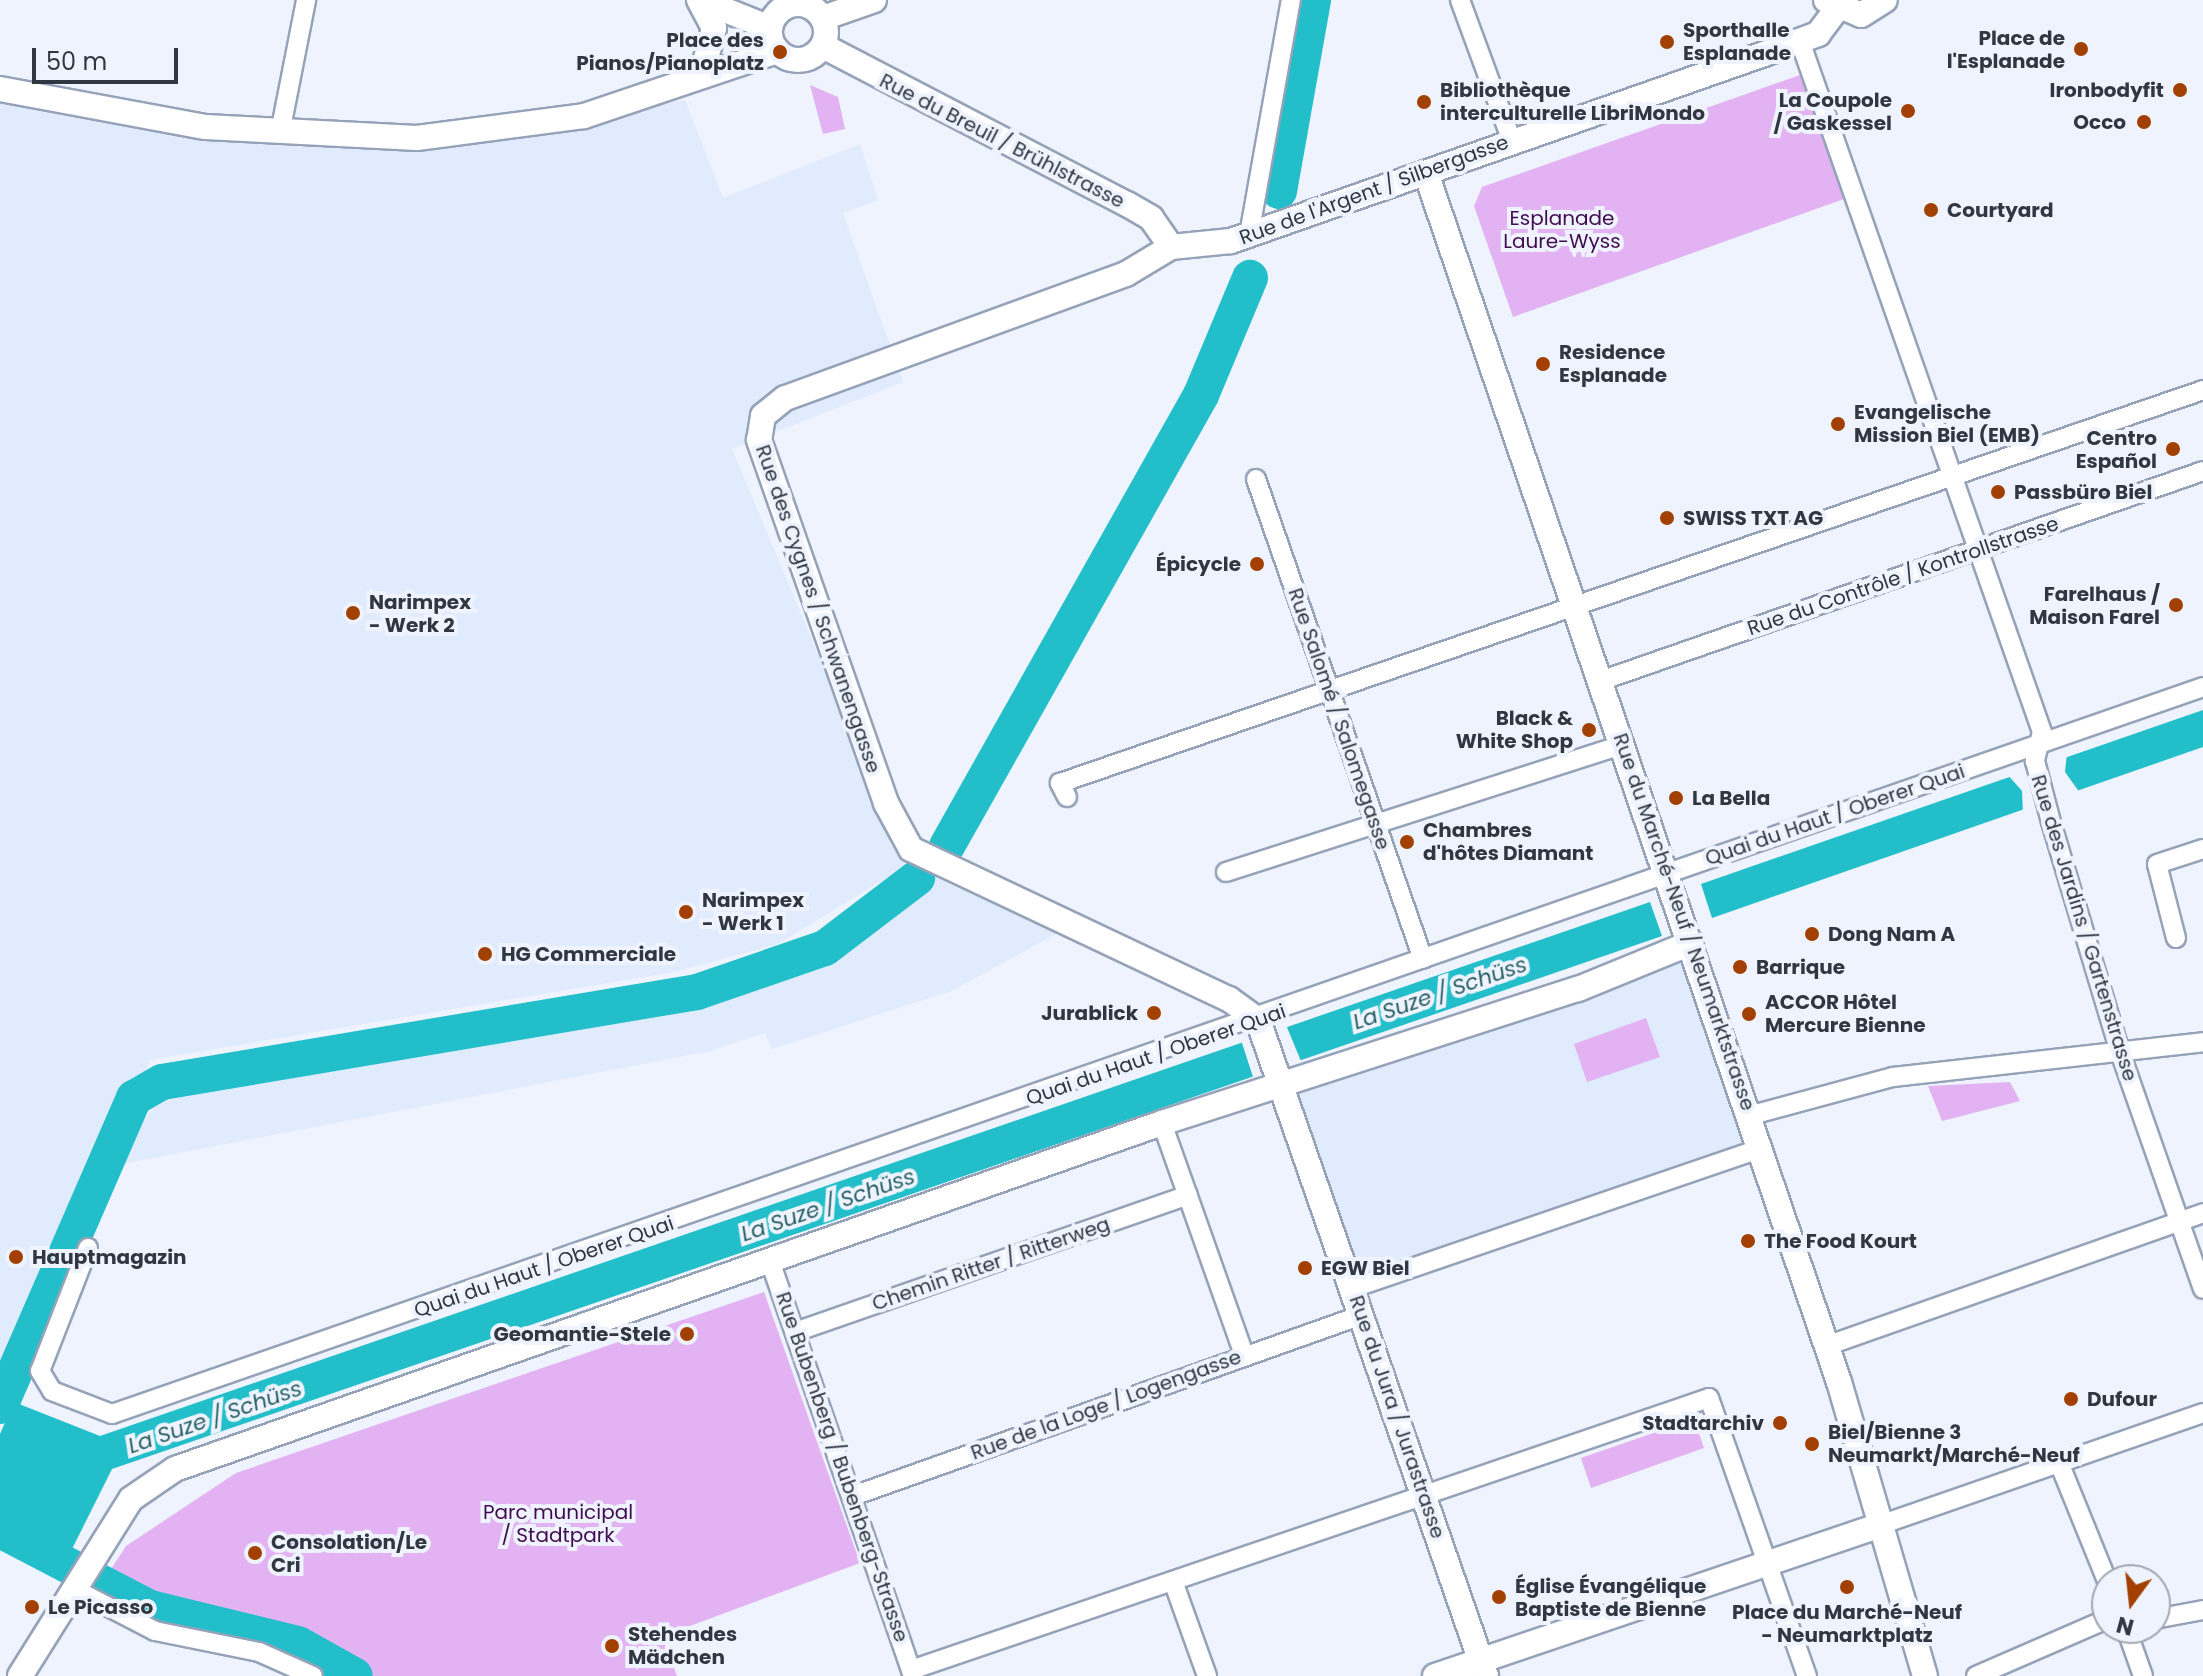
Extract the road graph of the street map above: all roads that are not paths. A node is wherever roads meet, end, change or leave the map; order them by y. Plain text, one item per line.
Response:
1 (306, 0) edge
2 (699, 0) edge
3 (1291, 0) edge
4 (1460, 0) edge
5 (1885, 0) edge
6 (859, 2) edge
7 (1831, 5) edge
8 (823, 18) junction
9 (773, 40) junction
10 (1800, 41) junction
11 (823, 46) junction
12 (689, 80) junction
13 (0, 89) edge
14 (280, 133) junction
15 (1512, 141) junction
16 (1426, 173) junction
17 (1249, 235) junction
18 (1171, 247) junction
19 (2203, 390) edge
20 (2203, 471) edge
21 (1949, 477) junction
22 (1256, 479) dead end
23 (1976, 552) junction
24 (1577, 605) junction
25 (1603, 680) junction
26 (2203, 687) edge
27 (1329, 693) junction
28 (1624, 744) junction
29 (2037, 754) junction
30 (1067, 797) dead end
31 (1375, 825) junction
32 (2203, 849) edge
33 (1226, 872) dead end
34 (1670, 878) junction
35 (2176, 938) dead end
36 (1690, 939) junction
37 (1423, 959) junction
38 (1261, 1026) junction
39 (2203, 1042) edge
40 (2120, 1052) junction
41 (1282, 1079) junction
42 (1748, 1116) junction
43 (1162, 1123) junction
44 (1760, 1149) junction
45 (1188, 1195) junction
46 (2203, 1213) edge
47 (2177, 1221) junction
48 (88, 1248) dead end
49 (769, 1258) junction
50 (1353, 1288) junction
51 (2203, 1289) edge
52 (1359, 1316) junction
53 (795, 1332) junction
54 (1826, 1346) junction
55 (1244, 1355) junction
56 (2203, 1413) edge
57 (2063, 1472) junction
58 (853, 1496) junction
59 (1423, 1496) junction
60 (1880, 1525) junction
61 (1766, 1563) junction
62 (2100, 1564) edge
63 (83, 1579) junction
64 (1173, 1581) junction
65 (2203, 1610) edge
66 (2171, 1618) edge
67 (2091, 1626) edge
68 (2132, 1644) edge
69 (1483, 1668) edge
70 (912, 1673) edge
71 (20, 1676) edge
72 (313, 1676) edge
73 (1207, 1676) edge
74 (1435, 1676) edge
75 (1807, 1676) edge
76 (1925, 1676) edge
77 (1976, 1676) edge
78 (2143, 1676) edge

1 - 14 street
2 - 9 street
2 - 12 street
3 - 17 street
4 - 15 street
5 - 7 street, Rue de l'Argent / Silbergasse
6 - 8 street
7 - 10 street, Rue de l'Argent / Silbergasse
8 - 9 street
8 - 11 street
9 - 11 street
9 - 12 street
10 - 15 street, Rue de l'Argent / Silbergasse
10 - 21 street, Rue des Jardins / Gartenstrasse
11 - 18 street, Rue du Breuil / Brühlstrasse
12 - 14 street
13 - 14 street
15 - 16 street, Rue de l'Argent / Silbergasse
16 - 17 street, Rue de l'Argent / Silbergasse
16 - 24 street, Rue du Marché-Neuf / Neumarktstrasse
17 - 18 street, Rue de l'Argent / Silbergasse
18 - 38 street, Rue des Cygnes / Schwanengasse
19 - 21 street
20 - 23 street, Rue du Contrôle / Kontrollstrasse
21 - 23 street, Rue des Jardins / Gartenstrasse
21 - 24 street
22 - 27 street, Rue Salomé / Salomegasse
23 - 25 street, Rue du Contrôle / Kontrollstrasse
23 - 29 street, Rue des Jardins / Gartenstrasse
24 - 25 street, Rue du Marché-Neuf / Neumarktstrasse
24 - 27 street
25 - 28 street, Rue du Marché-Neuf / Neumarktstrasse
26 - 29 street, Quai du Haut / Oberer Quai
27 - 30 street
27 - 31 street, Rue Salomé / Salomegasse
28 - 31 street
28 - 34 street, Rue du Marché-Neuf / Neumarktstrasse
29 - 34 street, Quai du Haut / Oberer Quai
29 - 40 street, Rue des Jardins / Gartenstrasse
31 - 33 street
31 - 37 street, Rue Salomé / Salomegasse
32 - 35 street
34 - 36 street, Rue du Marché-Neuf / Neumarktstrasse
34 - 37 street, Quai du Haut / Oberer Quai
36 - 41 street
36 - 42 street, Rue du Marché-Neuf / Neumarktstrasse
37 - 38 street, Quai du Haut / Oberer Quai
38 - 41 street, Rue du Jura / Jurastrasse
38 - 48 street, Quai du Haut / Oberer Quai
39 - 40 street
40 - 42 street
40 - 47 street, Rue des Jardins / Gartenstrasse
41 - 43 street
41 - 50 street, Rue du Jura / Jurastrasse
42 - 44 street, Rue du Marché-Neuf / Neumarktstrasse
43 - 45 street
43 - 49 street
44 - 50 street
44 - 54 street, Rue du Marché-Neuf / Neumarktstrasse
45 - 53 street, Chemin Ritter / Ritterweg
45 - 55 street
46 - 47 street
47 - 51 street, Rue des Jardins / Gartenstrasse
47 - 54 street
49 - 53 street, Rue Bubenberg / Bubenberg-Strasse
49 - 63 street
50 - 52 street, Rue du Jura / Jurastrasse
52 - 55 street, Rue de la Loge / Logengasse
52 - 59 street, Rue du Jura / Jurastrasse
53 - 58 street, Rue Bubenberg / Bubenberg-Strasse
54 - 60 street, Rue du Marché-Neuf / Neumarktstrasse
55 - 58 street, Rue de la Loge / Logengasse
56 - 57 street
57 - 60 street
57 - 62 street
58 - 70 street, Rue Bubenberg / Bubenberg-Strasse
59 - 61 street
59 - 64 street
59 - 69 street, Rue du Jura / Jurastrasse
60 - 61 street
60 - 76 street, Rue du Marché-Neuf / Neumarktstrasse
61 - 69 street
61 - 75 street
63 - 71 street
63 - 72 street
64 - 70 street
64 - 73 street
65 - 66 street
67 - 77 street
68 - 78 street
69 - 74 street

